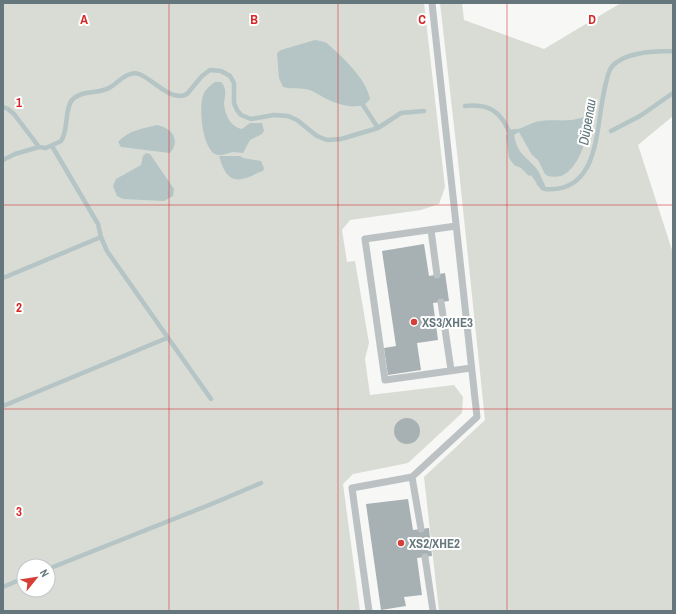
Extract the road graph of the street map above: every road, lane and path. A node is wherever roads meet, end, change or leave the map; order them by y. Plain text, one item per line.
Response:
1 (432, 3) edge
2 (456, 226) junction
3 (431, 230) junction
4 (437, 274) dead end
5 (442, 302) dead end
6 (471, 368) junction
7 (452, 370) junction
8 (412, 476) junction
9 (420, 529) dead end
10 (425, 557) dead end
11 (369, 611) edge
12 (433, 611) edge

1 - 2 lane
2 - 3 lane
2 - 6 lane
3 - 4 lane
3 - 7 lane
5 - 7 lane
6 - 7 lane
6 - 8 lane
8 - 9 lane
8 - 11 lane
10 - 12 lane

